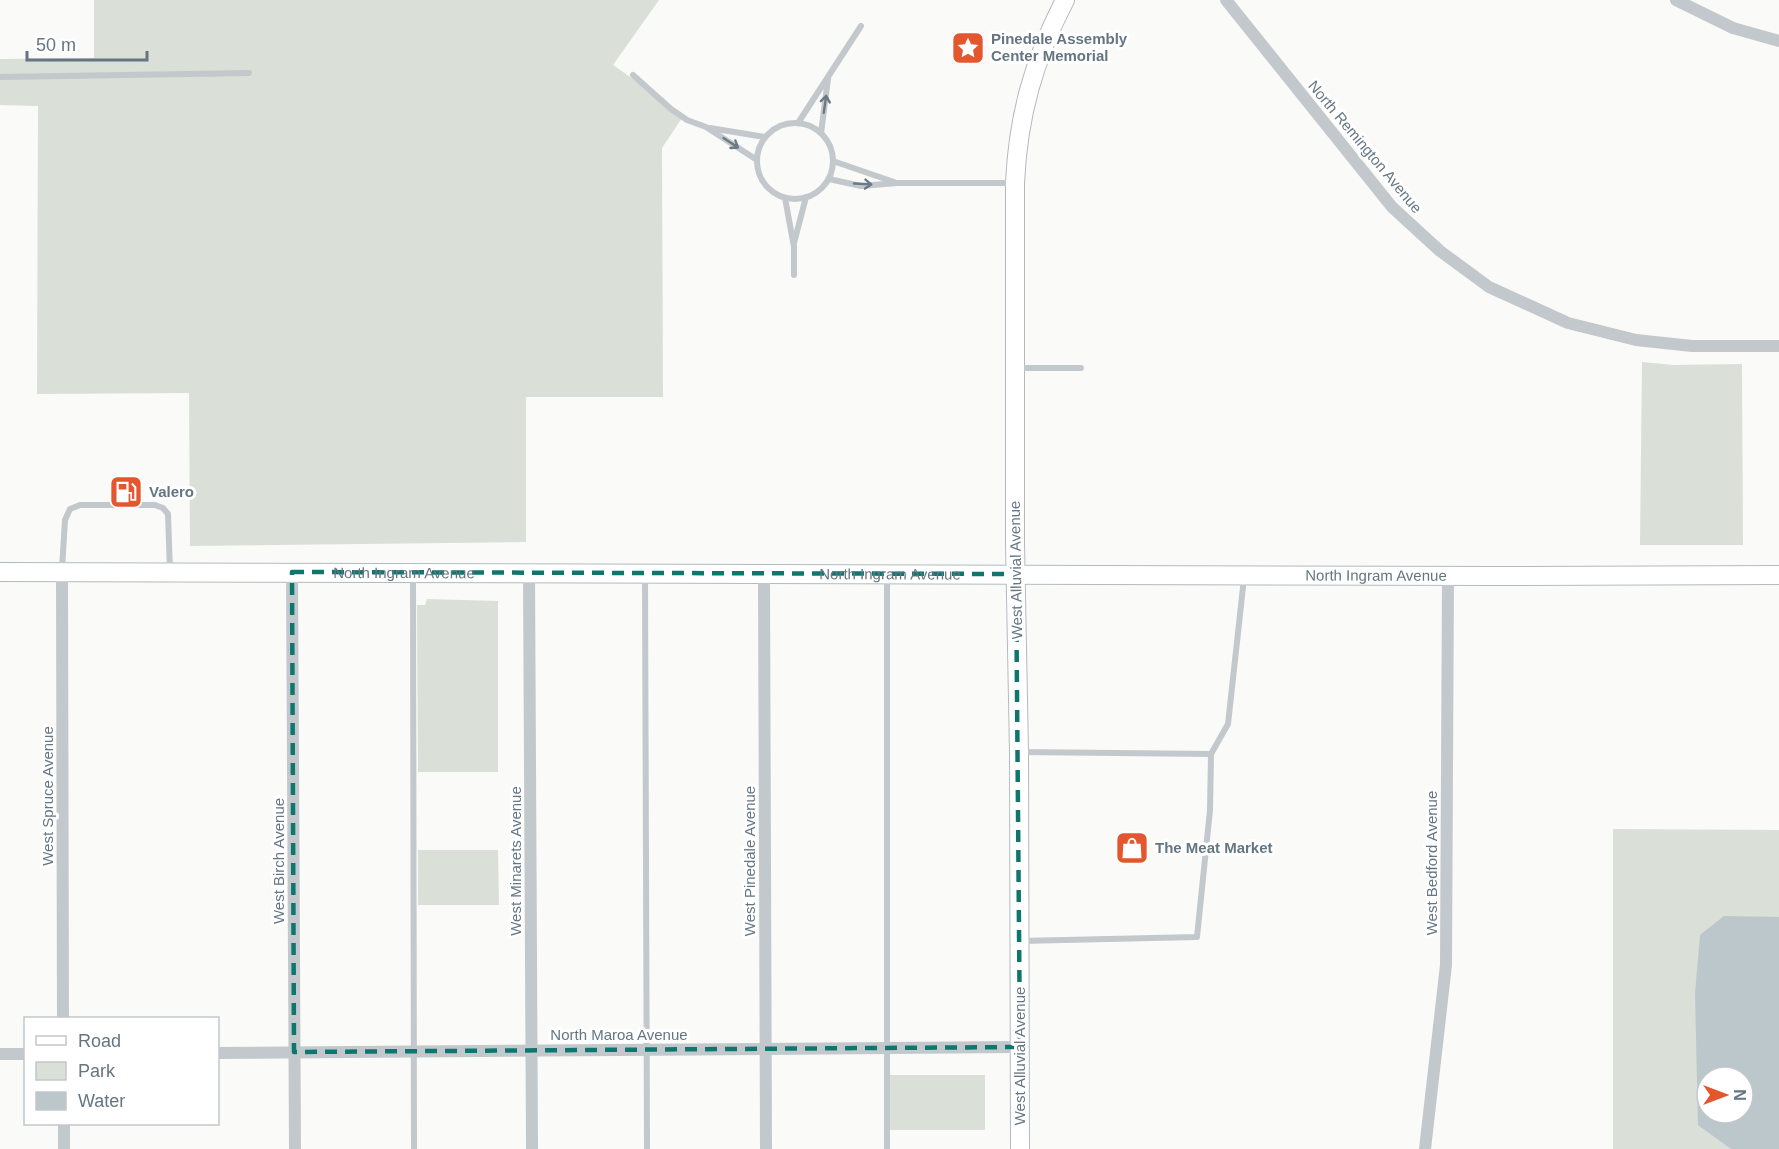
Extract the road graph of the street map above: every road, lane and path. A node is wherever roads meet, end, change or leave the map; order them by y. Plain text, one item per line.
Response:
1 (1065, 0) edge
2 (1226, 0) edge
3 (1676, 0) edge
4 (861, 26) dead end
5 (1779, 41) edge
6 (249, 73) dead end
7 (633, 75) dead end
8 (829, 75) junction
9 (0, 77) edge
10 (798, 123) junction
11 (706, 127) junction
12 (821, 133) junction
13 (765, 137) junction
14 (757, 160) junction
15 (833, 161) junction
16 (829, 179) junction
17 (897, 183) junction
18 (1015, 183) junction
19 (806, 197) junction
20 (785, 198) junction
21 (794, 247) junction
22 (794, 275) dead end
23 (1779, 346) edge
24 (1015, 368) junction
25 (1082, 368) dead end
26 (0, 572) edge
27 (170, 572) junction
28 (292, 572) junction
29 (62, 573) junction
30 (413, 573) junction
31 (530, 573) junction
32 (645, 574) junction
33 (764, 574) junction
34 (887, 574) junction
35 (1016, 574) junction
36 (1245, 575) junction
37 (1779, 575) edge
38 (1448, 576) junction
39 (1019, 752) junction
40 (1211, 754) junction
41 (1020, 941) junction
42 (63, 1017) edge
43 (1020, 1047) junction
44 (887, 1048) junction
45 (766, 1049) junction
46 (647, 1050) junction
47 (531, 1051) junction
48 (294, 1052) junction
49 (414, 1052) junction
50 (219, 1053) edge
51 (0, 1054) edge
52 (24, 1054) edge
53 (64, 1125) edge
54 (64, 1149) edge
55 (295, 1149) edge
56 (414, 1149) edge
57 (532, 1149) edge
58 (647, 1149) edge
59 (766, 1149) edge
60 (887, 1149) edge
61 (1020, 1149) edge
62 (1425, 1149) edge

1 - 18 street, West Alluvial Avenue
2 - 23 street, North Remington Avenue
3 - 5 street
4 - 8 lane
6 - 9 lane
7 - 11 lane
8 - 10 lane
12 -> 8 lane
10 - 12 lane
10 - 13 lane
11 - 13 lane
11 -> 14 lane
12 - 15 lane
13 - 14 lane
14 - 20 lane
15 - 16 lane
15 - 17 lane
16 -> 17 lane
16 - 19 lane
17 - 18 lane
18 - 24 street, West Alluvial Avenue
19 - 20 lane
19 - 21 lane
20 - 21 lane
21 - 22 lane
24 - 25 lane
24 - 35 street, West Alluvial Avenue
26 - 29 street, North Ingram Avenue
27 - 28 street, North Ingram Avenue
27 - 29 street, North Ingram Avenue
27 - 29 lane
28 - 30 street, North Ingram Avenue
28 - 48 street, West Birch Avenue
29 - 42 street, West Spruce Avenue
30 - 31 street, North Ingram Avenue
30 - 49 lane
31 - 32 street, North Ingram Avenue
31 - 47 street, West Minarets Avenue
32 - 33 street, North Ingram Avenue
32 - 46 lane
33 - 34 street, North Ingram Avenue
33 - 45 street, West Pinedale Avenue
34 - 35 street, North Ingram Avenue
34 - 44 lane
35 - 36 street, North Ingram Avenue
35 - 39 street, West Alluvial Avenue
36 - 38 street, North Ingram Avenue
36 - 40 lane
37 - 38 street, North Ingram Avenue
38 - 62 street, West Bedford Avenue
39 - 40 lane
39 - 41 street, West Alluvial Avenue
40 - 41 lane
41 - 43 street, West Alluvial Avenue
43 - 44 street, North Maroa Avenue
43 - 61 street, West Alluvial Avenue
44 - 45 street, North Maroa Avenue
44 - 60 lane
45 - 46 street, North Maroa Avenue
45 - 59 street, West Pinedale Avenue
46 - 47 street, North Maroa Avenue
46 - 58 lane
47 - 49 street, North Maroa Avenue
47 - 57 street, West Minarets Avenue
48 - 49 street, North Maroa Avenue
48 - 50 street, North Maroa Avenue
48 - 55 street, West Birch Avenue
49 - 56 lane
51 - 52 street
53 - 54 street

